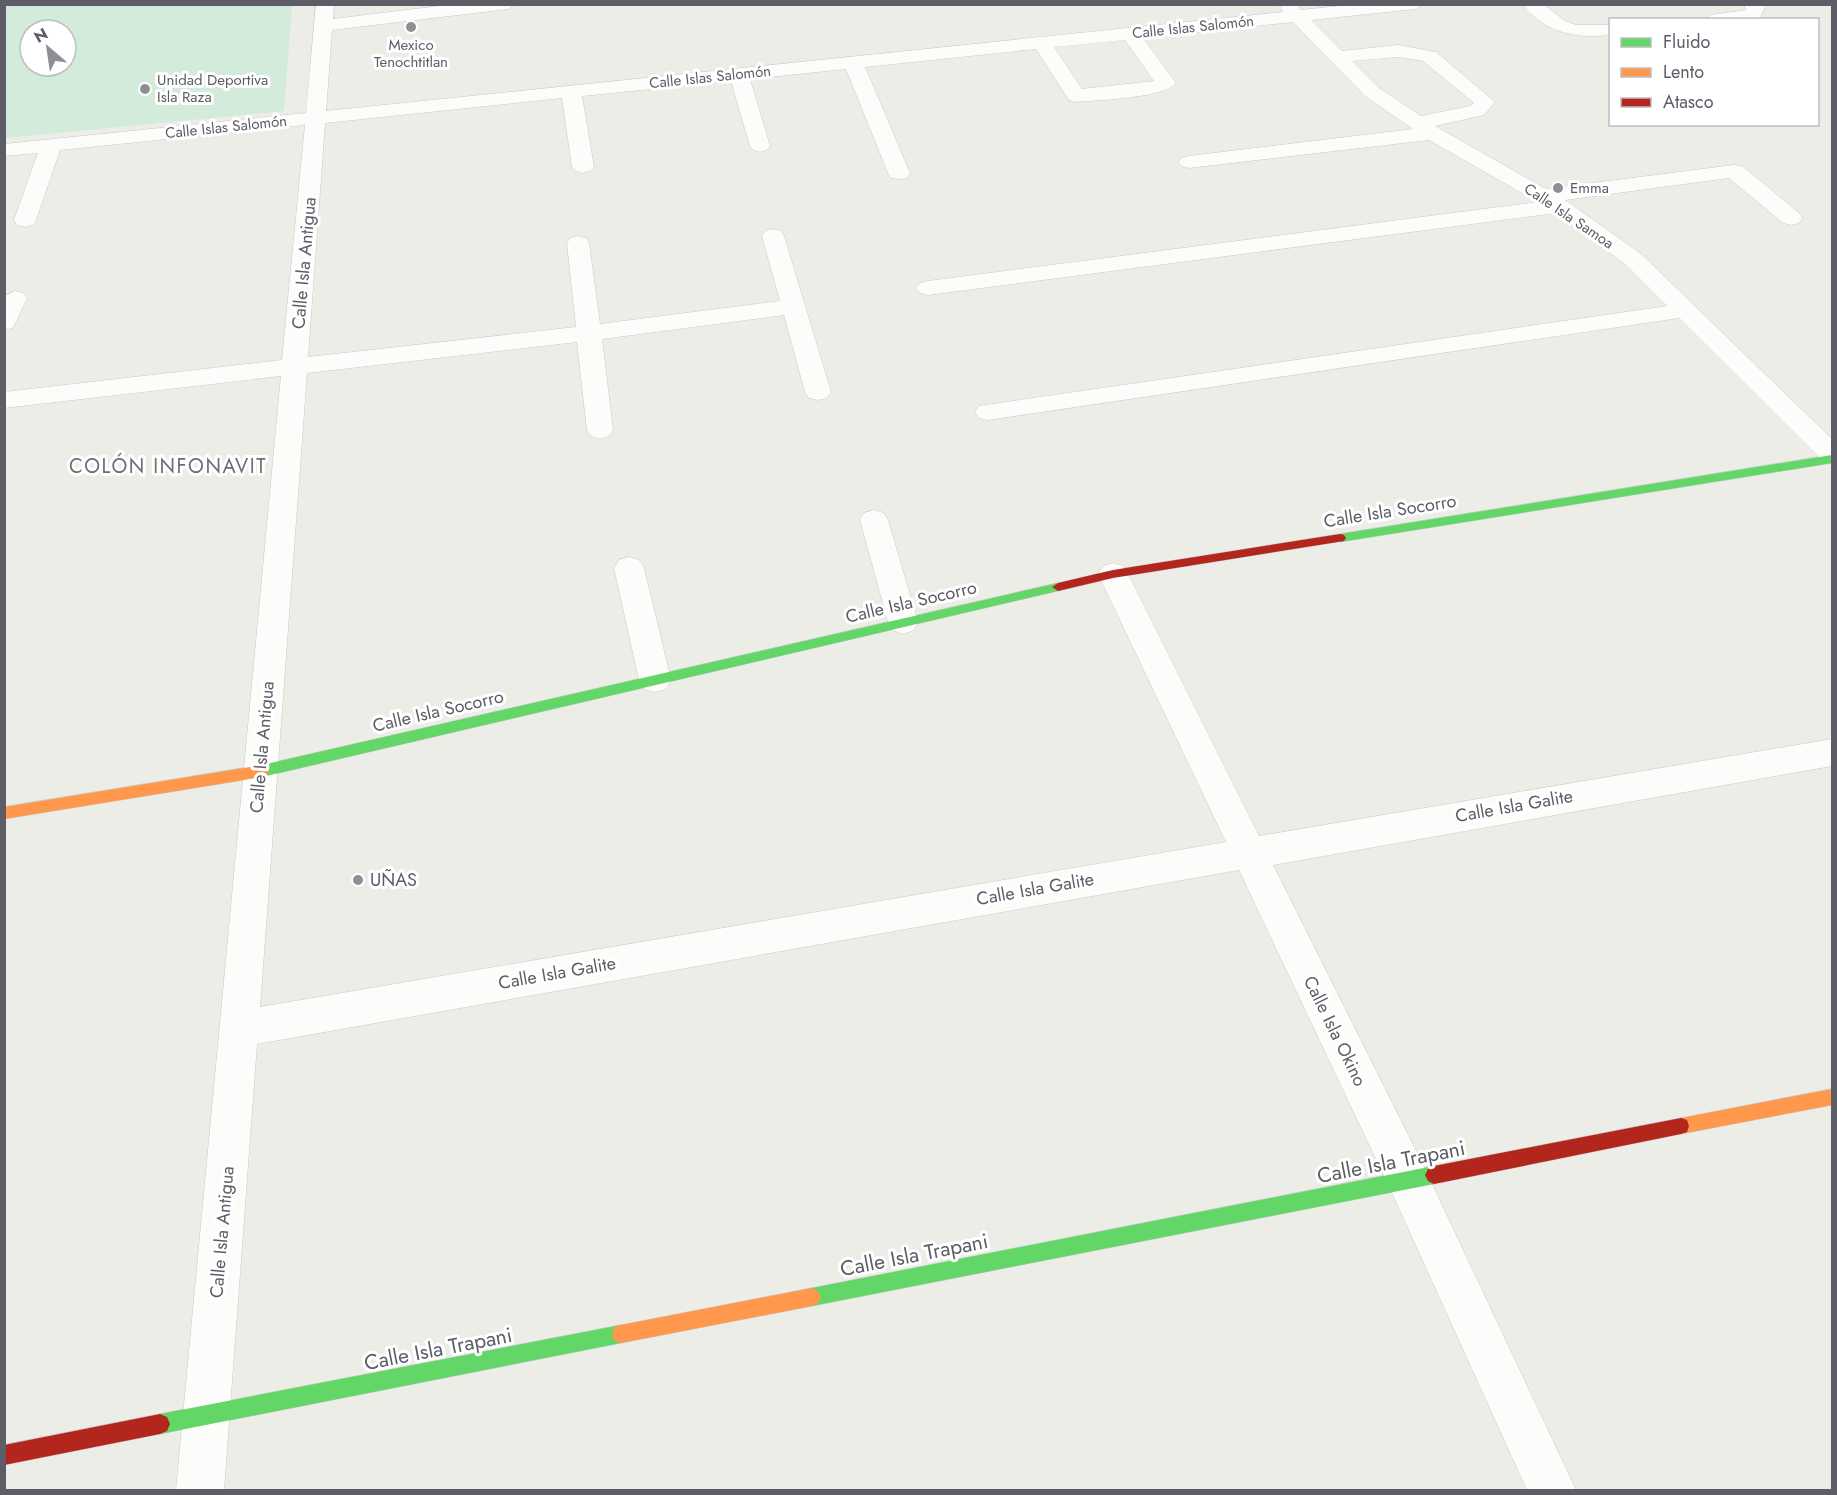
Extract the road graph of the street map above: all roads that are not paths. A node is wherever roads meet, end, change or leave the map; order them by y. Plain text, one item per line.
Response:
1 (508, 4) edge
2 (1415, 4) edge
3 (1531, 4) edge
4 (1753, 4) edge
5 (1292, 10) edge
6 (324, 15) edge
7 (1728, 18) edge
8 (1609, 30) edge
9 (1130, 33) junction
10 (1042, 43) junction
11 (1338, 57) junction
12 (853, 62) junction
13 (739, 74) junction
14 (571, 91) junction
15 (315, 118) junction
16 (1425, 128) junction
17 (51, 145) junction
18 (760, 146) dead end
19 (4, 150) edge
20 (1189, 162) dead end
21 (583, 167) dead end
22 (899, 173) dead end
23 (1551, 201) junction
24 (1791, 218) dead end
25 (25, 220) dead end
26 (773, 236) dead end
27 (578, 243) dead end
28 (928, 288) dead end
29 (15, 298) dead end
30 (794, 306) junction
31 (1686, 310) junction
32 (4, 323) edge
33 (588, 333) junction
34 (295, 366) junction
35 (818, 392) dead end
36 (4, 400) edge
37 (988, 412) dead end
38 (600, 430) dead end
39 (1833, 457) edge
40 (874, 520) dead end
41 (629, 568) dead end
42 (1113, 574) junction
43 (903, 622) junction
44 (655, 680) junction
45 (1833, 752) edge
46 (260, 771) junction
47 (4, 813) edge
48 (1248, 852) junction
49 (238, 1029) junction
50 (1833, 1097) edge
51 (1408, 1180) junction
52 (206, 1415) junction
53 (4, 1455) edge
54 (200, 1491) edge
55 (1552, 1491) edge

1 - 6 street
2 - 5 street, Calle Islas Salomón
3 - 8 street
4 - 7 street
5 - 9 street, Calle Islas Salomón
5 - 11 street, Calle Isla Samoa
6 - 15 street, Calle Isla Antigua
9 - 10 street, Calle Islas Salomón
9 - 10 street
10 - 12 street, Calle Islas Salomón
11 - 16 street, Calle Isla Samoa
11 - 16 street
12 - 13 street, Calle Islas Salomón
12 - 22 street
13 - 14 street, Calle Islas Salomón
13 - 18 street
14 - 15 street, Calle Islas Salomón
14 - 21 street
15 - 17 street, Calle Islas Salomón
15 - 34 street, Calle Isla Antigua
16 - 20 street
16 - 23 street, Calle Isla Samoa
17 - 19 street, Calle Islas Salomón
17 - 25 street
23 - 24 street
23 - 28 street
23 - 31 street, Calle Isla Samoa
26 - 30 street
27 - 33 street
29 - 32 street
30 - 33 street
30 - 35 street
31 - 37 street
31 - 39 street, Calle Isla Samoa
33 - 34 street
33 - 38 street
34 - 36 street
34 - 46 street, Calle Isla Antigua
39 - 42 street, Calle Isla Socorro
40 - 43 street
41 - 44 street
42 - 43 street, Calle Isla Socorro
42 - 48 street, Calle Isla Okino
43 - 44 street, Calle Isla Socorro
44 - 46 street, Calle Isla Socorro
45 - 48 street, Calle Isla Galite
46 - 47 street, Calle Isla Socorro
46 - 49 street, Calle Isla Antigua
48 - 49 street, Calle Isla Galite
48 - 51 street, Calle Isla Okino
49 - 52 street, Calle Isla Antigua
50 - 51 street, Calle Isla Trapani
51 - 52 street, Calle Isla Trapani
51 - 55 street, Calle Isla Okino
52 - 53 street, Calle Isla Trapani
52 - 54 street, Calle Isla Antigua

